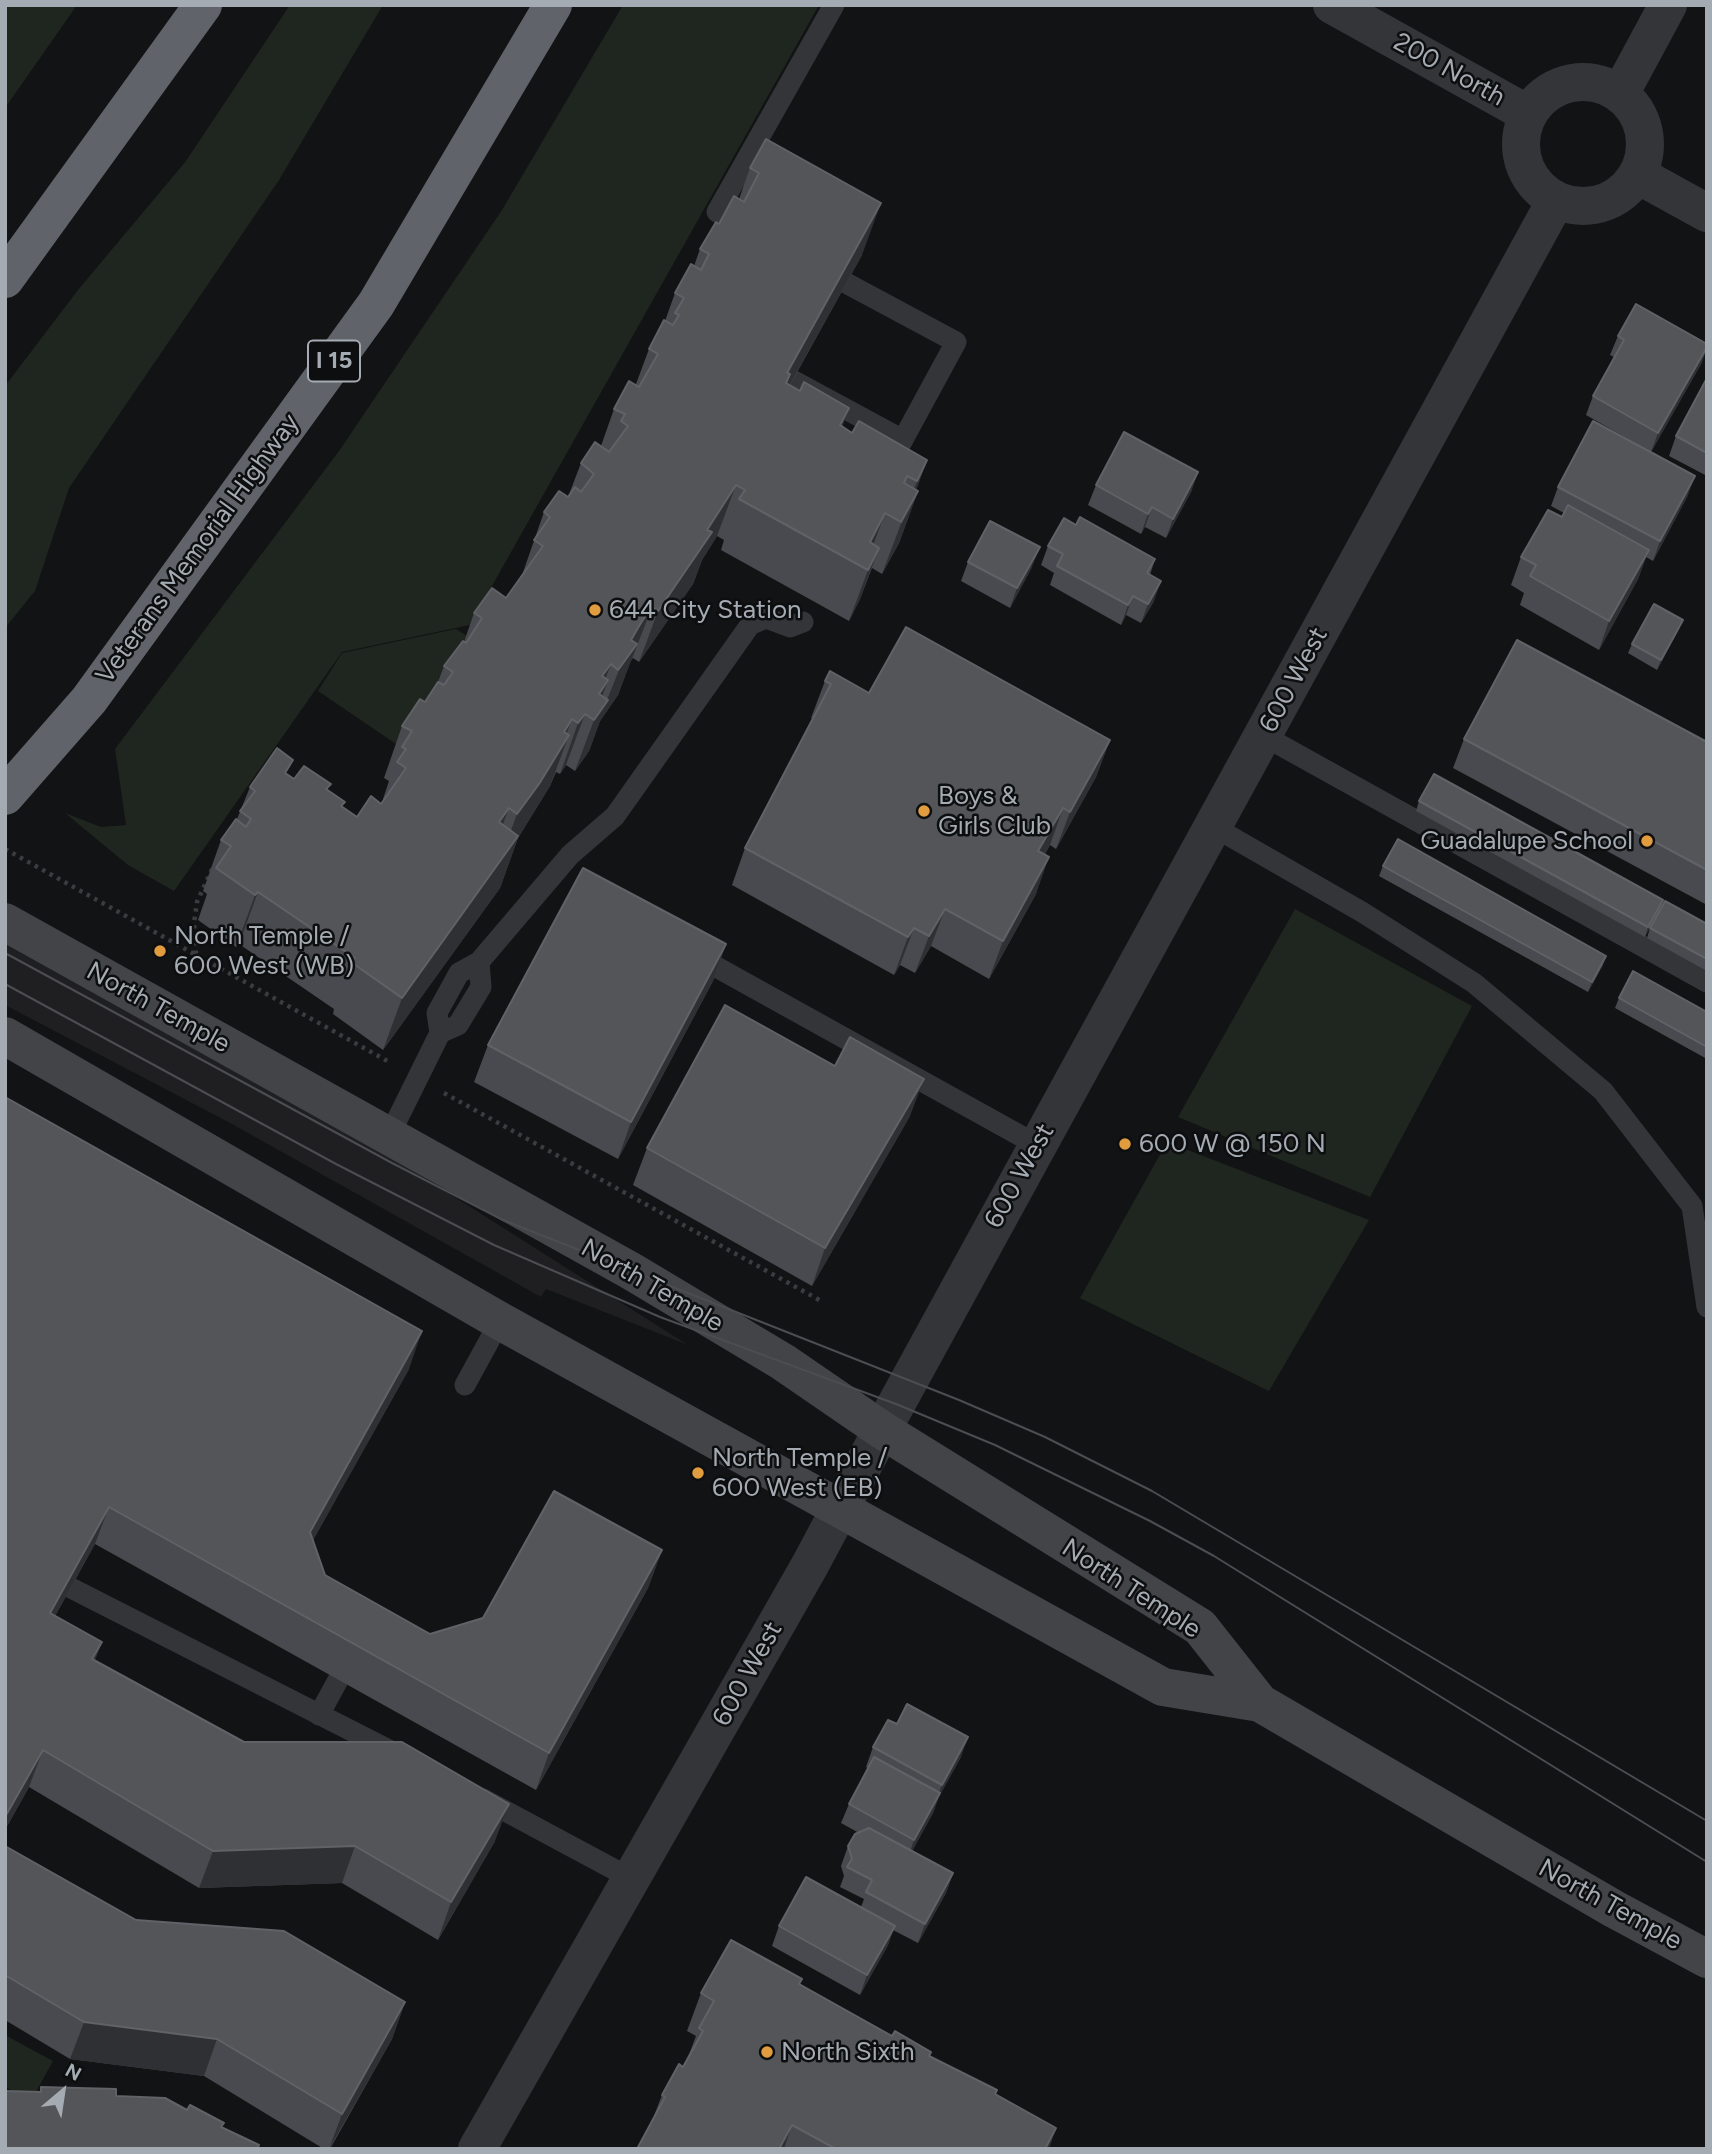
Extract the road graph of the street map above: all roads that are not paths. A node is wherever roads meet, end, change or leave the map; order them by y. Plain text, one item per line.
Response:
1 (203, 5) edge
2 (553, 5) edge
3 (834, 5) edge
4 (1332, 5) edge
5 (1668, 5) edge
6 (1620, 94) junction
7 (1528, 114) junction
8 (1638, 174) junction
9 (1556, 200) junction
10 (717, 212) dead end
11 (1707, 213) edge
12 (5, 279) edge
13 (846, 283) edge
14 (792, 380) edge
15 (903, 440) junction
16 (876, 489) edge
17 (803, 622) dead end
18 (1264, 736) junction
19 (5, 796) edge
20 (1214, 827) junction
21 (5, 922) edge
22 (679, 946) edge
23 (1707, 982) edge
24 (5, 1036) edge
25 (389, 1136) junction
26 (1037, 1145) junction
27 (1707, 1307) edge
28 (500, 1321) junction
29 (465, 1385) dead end
30 (882, 1430) junction
31 (840, 1510) junction
32 (71, 1588) edge
33 (338, 1679) dead end
34 (1260, 1703) junction
35 (319, 1715) junction
36 (418, 1765) edge
37 (464, 1789) edge
38 (632, 1879) junction
39 (1707, 1959) edge
40 (477, 2149) edge

1 - 12 highway
2 - 19 highway, Veterans Memorial Highway / I 15
3 - 10 lane
4 - 7 street, 200 North
5 - 6 street
6 - 7 street
6 - 8 street
7 - 9 street
8 - 9 street
8 - 11 street
9 - 18 street, 600 West
13 - 15 lane
14 - 15 lane
15 - 16 lane
17 - 25 lane
18 - 20 street, 600 West
18 - 23 lane
20 - 26 street, 600 West
20 - 27 lane
21 - 25 main road, North Temple
22 - 26 lane
24 - 28 main road, North Temple
25 - 30 main road, North Temple
26 - 30 street, 600 West
28 - 29 lane
28 - 31 main road, North Temple
30 - 31 street, 600 West
30 - 34 main road, North Temple
31 - 34 main road, North Temple
31 - 38 street, 600 West
32 - 35 lane
33 - 35 lane
34 - 39 main road, North Temple
35 - 36 lane
37 - 38 lane
38 - 40 street, 600 West

